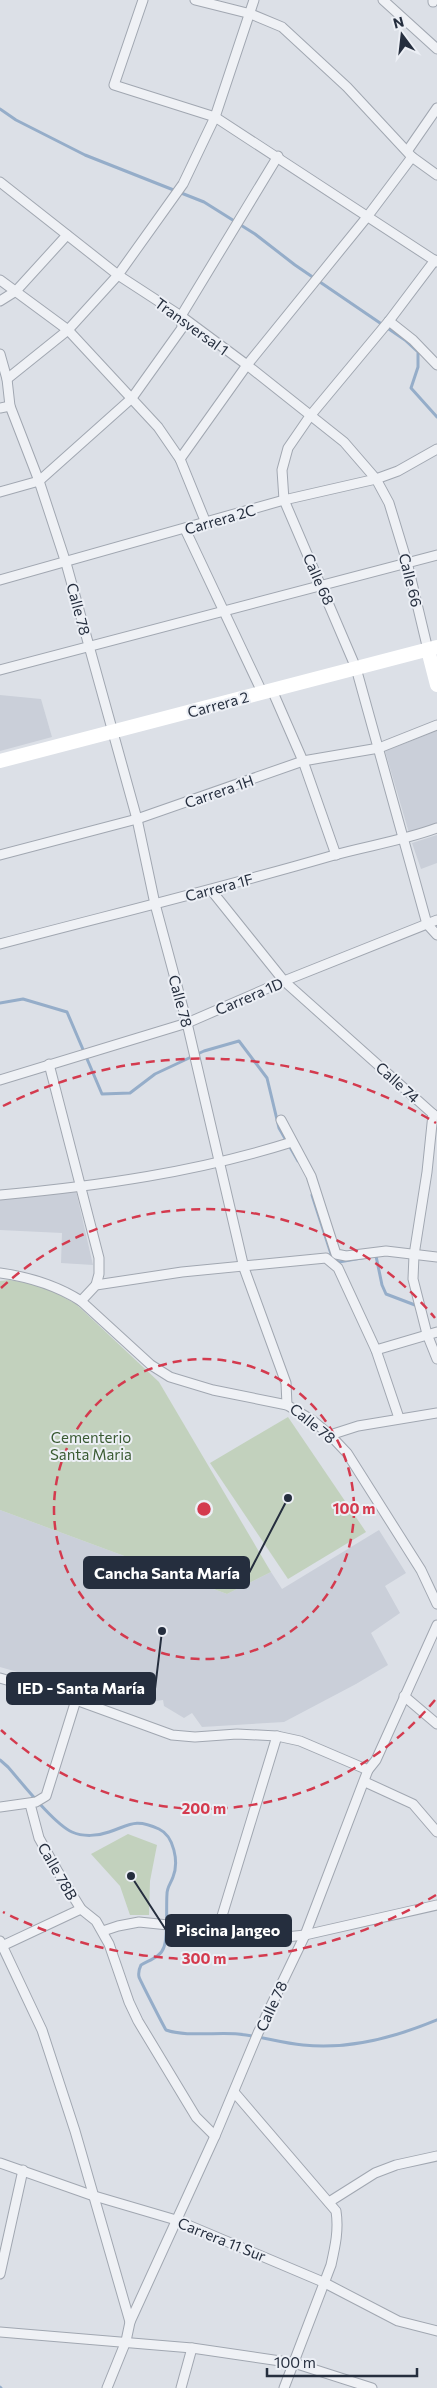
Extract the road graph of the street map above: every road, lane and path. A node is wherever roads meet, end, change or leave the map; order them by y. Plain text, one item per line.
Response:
1 (143, 0) edge
2 (195, 0) edge
3 (254, 0) edge
4 (383, 0) edge
5 (251, 14) junction
6 (437, 49) edge
7 (437, 108) edge
8 (215, 117) junction
9 (410, 153) junction
10 (278, 156) junction
11 (437, 175) edge
12 (0, 182) edge
13 (368, 217) junction
14 (67, 235) junction
15 (436, 261) edge
16 (118, 275) junction
17 (0, 280) edge
18 (16, 291) junction
19 (0, 301) edge
20 (181, 316) junction
21 (385, 326) junction
22 (68, 330) junction
23 (0, 354) edge
24 (437, 365) edge
25 (247, 366) junction
26 (7, 379) junction
27 (132, 398) junction
28 (10, 406) junction
29 (0, 408) edge
30 (310, 416) junction
31 (437, 449) edge
32 (180, 459) junction
33 (376, 479) junction
34 (39, 480) junction
35 (0, 492) edge
36 (284, 500) junction
37 (206, 523) junction
38 (185, 529) junction
39 (437, 555) edge
40 (407, 562) junction
41 (66, 563) junction
42 (0, 580) edge
43 (323, 587) junction
44 (225, 612) junction
45 (89, 647) junction
46 (432, 648) edge
47 (356, 668) junction
48 (0, 670) edge
49 (437, 685) edge
50 (267, 691) junction
51 (437, 725) edge
52 (111, 732) junction
53 (379, 748) junction
54 (0, 761) edge
55 (304, 761) junction
56 (137, 819) junction
57 (437, 828) edge
58 (404, 840) junction
59 (0, 855) edge
60 (336, 855) junction
61 (211, 890) junction
62 (155, 904) junction
63 (437, 920) edge
64 (427, 924) junction
65 (437, 935) edge
66 (0, 944) edge
67 (284, 981) junction
68 (188, 1023) junction
69 (49, 1064) junction
70 (0, 1080) edge
71 (435, 1114) edge
72 (280, 1120) dead end
73 (289, 1143) junction
74 (220, 1162) junction
75 (82, 1187) junction
76 (0, 1195) edge
77 (414, 1255) junction
78 (437, 1257) edge
79 (244, 1268) junction
80 (0, 1272) edge
81 (96, 1285) junction
82 (81, 1301) junction
83 (437, 1332) edge
84 (427, 1334) junction
85 (376, 1350) junction
86 (437, 1359) edge
87 (287, 1405) junction
88 (437, 1413) edge
89 (399, 1418) junction
90 (330, 1435) junction
91 (437, 1604) edge
92 (437, 1625) edge
93 (0, 1678) edge
94 (404, 1696) junction
95 (76, 1700) junction
96 (437, 1724) edge
97 (277, 1736) junction
98 (368, 1770) junction
99 (364, 1782) junction
100 (36, 1802) junction
101 (0, 1808) edge
102 (437, 1832) edge
103 (437, 1906) edge
104 (80, 1909) junction
105 (218, 1929) junction
106 (103, 1931) junction
107 (305, 1935) junction
108 (1, 1945) edge
109 (234, 2092) junction
110 (215, 2136) junction
111 (437, 2156) edge
112 (0, 2163) edge
113 (24, 2170) junction
114 (91, 2195) junction
115 (329, 2202) junction
116 (176, 2220) junction
117 (0, 2274) edge
118 (323, 2282) junction
119 (130, 2322) junction
120 (437, 2331) edge
121 (0, 2332) edge
122 (126, 2341) junction
123 (192, 2348) junction
124 (294, 2363) junction
125 (107, 2388) edge
126 (181, 2388) edge
127 (284, 2388) edge
128 (372, 2388) edge

1 - 8 street
2 - 5 street
3 - 5 street
4 - 6 street
5 - 8 street
5 - 9 street
7 - 9 street
8 - 10 street
8 - 16 street
9 - 11 street
9 - 13 street
10 - 13 street
10 - 20 street
12 - 14 street, Transversal 1
13 - 15 street
13 - 25 street
14 - 16 street, Transversal 1
14 - 18 street
15 - 21 street, Calle 68
16 - 20 street, Transversal 1
16 - 22 street
17 - 18 street
18 - 19 street
18 - 22 street
20 - 25 street, Transversal 1
20 - 27 street
21 - 24 street
21 - 30 street, Calle 68
22 - 26 street
22 - 27 street
23 - 26 street, Calle 78
25 - 30 street, Transversal 1
25 - 32 street
26 - 28 street, Calle 78
27 - 32 street
27 - 34 street
28 - 29 street
28 - 34 street, Calle 78
30 - 33 street, Transversal 1
30 - 36 street, Calle 68
31 - 33 street, Carrera 2C
32 - 37 street
33 - 36 street, Carrera 2C
33 - 40 street, Calle 66
34 - 35 street
34 - 41 street, Calle 78
36 - 37 street, Carrera 2C
36 - 43 street, Calle 68
37 - 38 street, Carrera 2C
38 - 41 street, Carrera 2C
38 - 44 street
39 - 40 street
40 - 43 street
40 - 46 street, Calle 66
41 - 42 street, Carrera 2C
41 - 45 street, Calle 78
43 - 44 street
43 - 47 street, Calle 68
44 - 45 street
44 - 50 street
45 - 48 street
45 - 52 street, Calle 78
46 - 47 street, Carrera 2
46 - 49 street, Calle 66
47 - 50 street, Carrera 2
47 - 53 street, Calle 68
50 - 52 street, Carrera 2
50 - 55 street
51 - 53 street, Carrera 1H
52 - 54 street, Carrera 2
52 - 56 street, Calle 78
53 - 55 street, Carrera 1H
53 - 58 street, Calle 68
55 - 56 street, Carrera 1H
55 - 60 street
56 - 59 street, Carrera 1H
56 - 62 street, Calle 78
57 - 58 street, Carrera 1F
58 - 60 street, Carrera 1F
58 - 64 street, Calle 68
60 - 61 street, Carrera 1F
61 - 62 street, Carrera 1F
61 - 67 street, Calle 74
62 - 66 street, Carrera 1F
62 - 68 street, Calle 78
63 - 64 street, Carrera 1D
64 - 65 street, Calle 68
64 - 67 street, Carrera 1D
67 - 68 street, Carrera 1D
67 - 71 street, Calle 74
68 - 69 street, Carrera 1D
68 - 74 street, Calle 78
69 - 70 street, Carrera 1D
69 - 75 street
71 - 77 street, Calle 74
72 - 73 street
73 - 74 street
73 - 77 street
74 - 75 street
74 - 79 street, Calle 78
75 - 76 street
75 - 81 street
77 - 78 street
77 - 84 street, Calle 74
79 - 81 street
79 - 85 street
79 - 87 street, Calle 78
80 - 82 street
81 - 82 street
82 - 87 street
83 - 84 street
84 - 85 street
84 - 86 street, Calle 74
85 - 89 street
87 - 90 street, Calle 78
88 - 89 street
89 - 90 street
90 - 91 street, Calle 78
92 - 94 street, Calle 78
93 - 95 street
94 - 96 street
94 - 98 street, Calle 78
95 - 97 street
95 - 100 street
97 - 98 street
97 - 105 street
98 - 99 street, Calle 78
99 - 102 street
99 - 107 street, Calle 78
100 - 101 street
100 - 104 street, Calle 78B
103 - 107 street
104 - 106 street, Calle 78B
104 - 108 street
105 - 106 street
105 - 107 street
106 - 110 street, Calle 78B
107 - 109 street, Calle 78
108 - 114 street
109 - 110 street, Calle 78
109 - 115 street
110 - 116 street, Calle 78
111 - 115 street
112 - 113 street, Carrera 11 Sur
113 - 114 street, Carrera 11 Sur
113 - 117 street
114 - 116 street, Carrera 11 Sur
114 - 119 street
115 - 118 street
116 - 118 street, Carrera 11 Sur
116 - 119 street, Calle 78
118 - 120 street, Carrera 11 Sur
118 - 124 street
119 - 122 street, Calle 78
121 - 122 street
122 - 123 street
122 - 125 street, Calle 78
123 - 124 street
123 - 126 street
124 - 127 street
124 - 128 street

